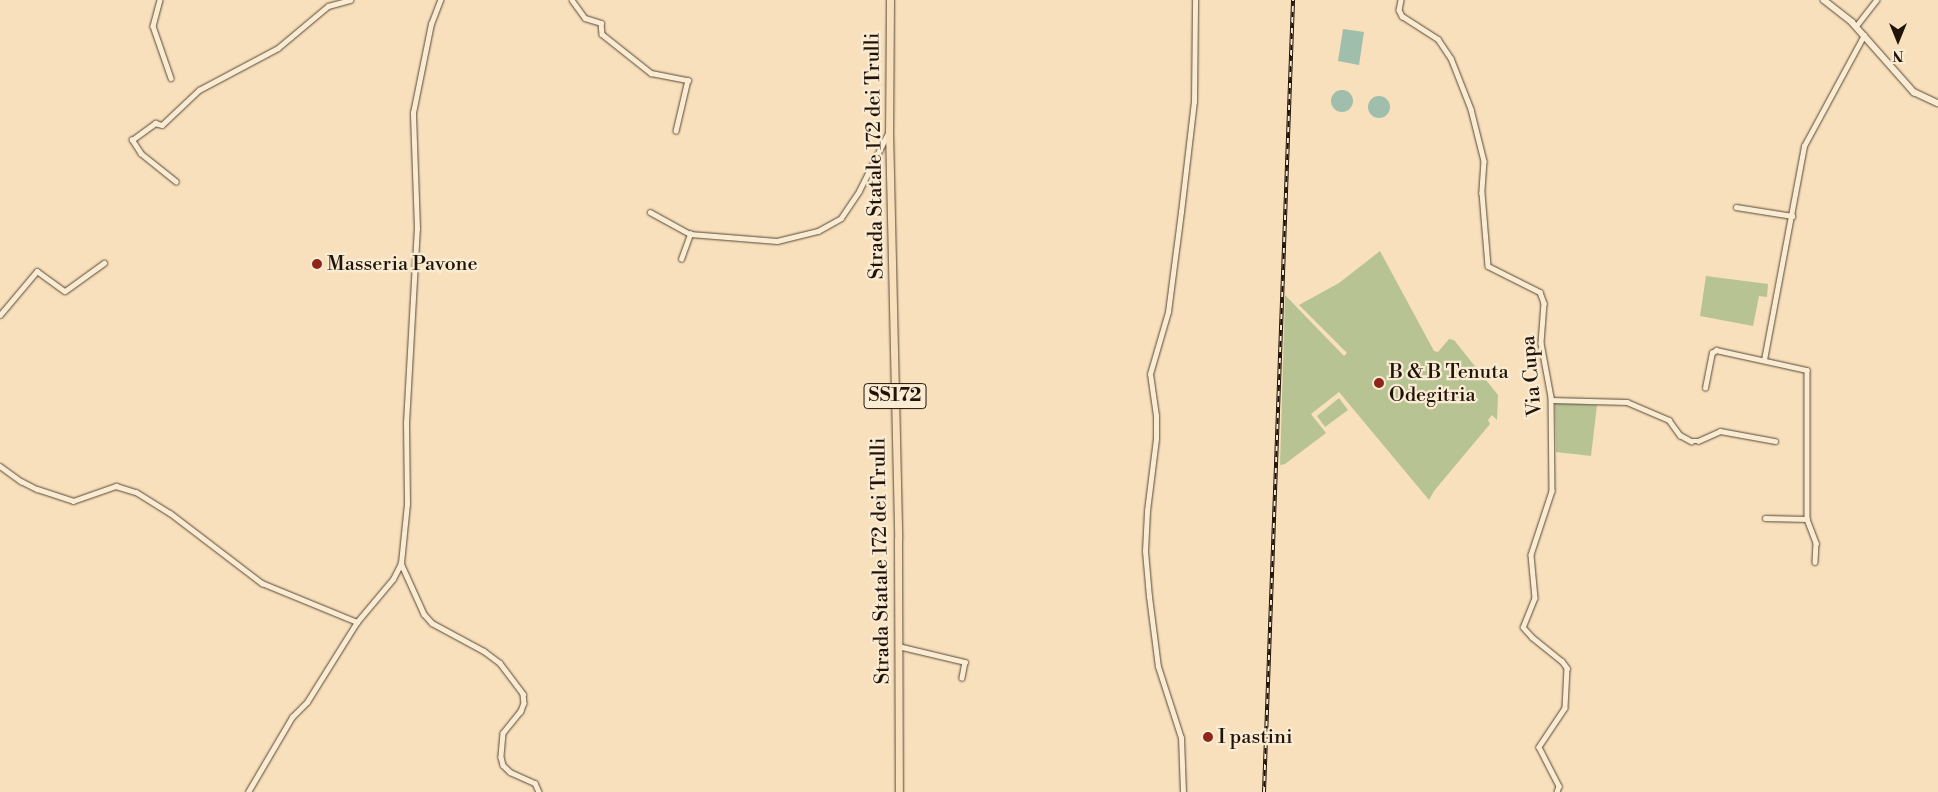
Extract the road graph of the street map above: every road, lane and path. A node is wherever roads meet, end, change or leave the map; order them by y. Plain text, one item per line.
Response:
1 (160, 0) edge
2 (350, 0) edge
3 (440, 0) edge
4 (572, 0) edge
5 (890, 0) edge
6 (1195, 0) edge
7 (1401, 0) edge
8 (1824, 0) edge
9 (1876, 0) edge
10 (1856, 26) junction
11 (1864, 35) junction
12 (171, 78) dead end
13 (1938, 103) edge
14 (889, 130) junction
15 (676, 131) dead end
16 (176, 182) dead end
17 (1736, 208) dead end
18 (650, 212) dead end
19 (1792, 216) junction
20 (690, 234) junction
21 (682, 259) dead end
22 (104, 264) dead end
23 (0, 315) edge
24 (1764, 360) junction
25 (1705, 388) dead end
26 (1551, 400) junction
27 (1775, 441) dead end
28 (0, 466) edge
29 (1765, 518) dead end
30 (1807, 519) junction
31 (1815, 562) dead end
32 (401, 563) junction
33 (357, 622) junction
34 (898, 646) junction
35 (962, 678) dead end
36 (248, 792) edge
37 (539, 792) edge
38 (899, 792) edge
39 (1183, 792) edge
40 (1557, 792) edge

1 - 12 street
2 - 16 street
3 - 32 street
4 - 15 street
5 - 14 main road, Strada Statale 172 dei Trulli / SS172
6 - 39 street
7 - 26 street, Via Cupa
8 - 10 street
9 - 10 street
10 - 11 street
11 - 13 street
11 - 19 street
14 - 20 street
14 - 34 main road, Strada Statale 172 dei Trulli / SS172
17 - 19 street
18 - 20 street
19 - 24 street
20 - 21 street
22 - 23 street
24 - 25 street
24 - 30 street
26 - 27 street
26 - 40 street, Via Cupa
28 - 33 street
29 - 30 street
30 - 31 street
32 - 33 street
32 - 37 street
33 - 36 street
34 - 35 street
34 - 38 main road, Strada Statale 172 dei Trulli / SS172

